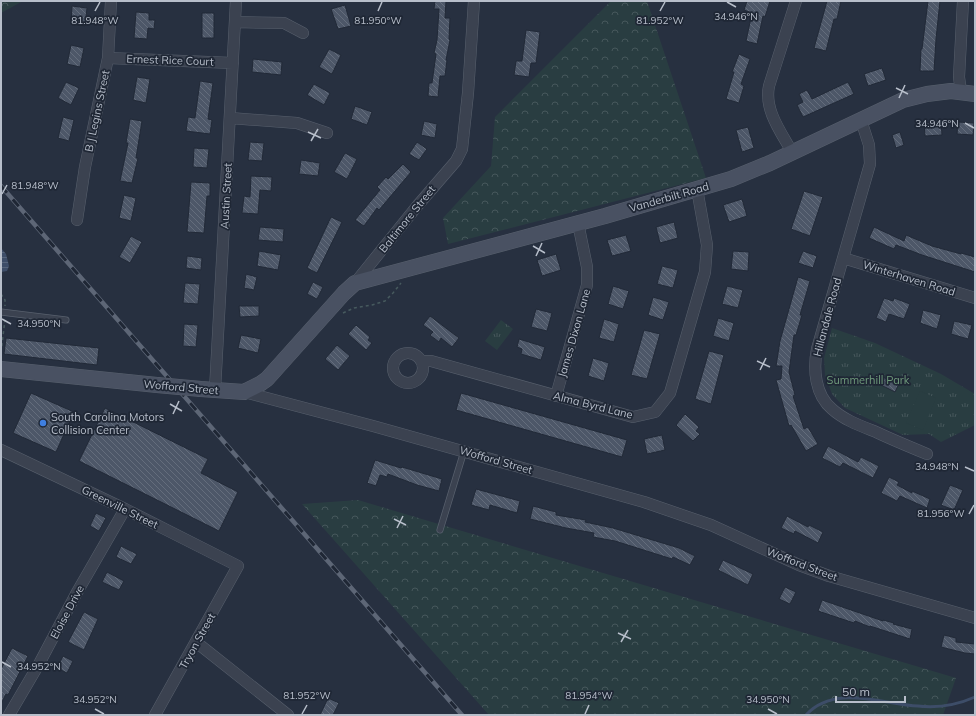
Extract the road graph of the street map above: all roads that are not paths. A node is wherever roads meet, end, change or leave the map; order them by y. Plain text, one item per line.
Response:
1 (111, 1) edge
2 (236, 1) edge
3 (474, 1) edge
4 (796, 1) edge
5 (963, 1) edge
6 (235, 22) junction
7 (303, 33) dead end
8 (108, 58) junction
9 (233, 63) junction
10 (968, 93) edge
11 (230, 118) junction
12 (861, 120) junction
13 (327, 132) dead end
14 (792, 152) junction
15 (697, 189) junction
16 (77, 220) dead end
17 (578, 223) junction
18 (843, 258) junction
19 (355, 283) junction
20 (975, 298) edge
21 (3, 312) edge
22 (66, 320) dead end
23 (421, 361) dead end
24 (1, 369) edge
25 (208, 390) junction
26 (244, 392) junction
27 (556, 396) junction
28 (1, 450) edge
29 (464, 451) junction
30 (927, 454) dead end
31 (125, 509) junction
32 (440, 530) dead end
33 (238, 566) joint
34 (975, 618) edge
35 (196, 642) junction
36 (9, 715) edge
37 (155, 715) edge
38 (288, 715) edge

1 - 8 street, B J Legins Street
2 - 6 street, Austin Street
3 - 19 street, Baltimore Street
4 - 14 street
5 - 10 street
6 - 7 street
6 - 9 street, Austin Street
8 - 9 street, Ernest Rice Court
8 - 16 street, B J Legins Street
9 - 11 street, Austin Street
10 - 12 street, Vanderbilt Road
11 - 13 street
11 - 25 street, Austin Street
12 - 14 street, Vanderbilt Road
12 - 18 street, Hillandale Road
14 - 15 street, Vanderbilt Road
15 - 17 street, Vanderbilt Road
15 - 27 street, Alma Byrd Lane
17 - 19 street, Vanderbilt Road
17 - 27 street, James Dixon Lane
18 - 20 street, Winterhaven Road
18 - 30 street, Hillandale Road
19 - 26 street, Baltimore Street
21 - 22 lane
23 - 27 street, Alma Byrd Lane
24 - 25 street, Wofford Street, bridge
25 - 26 street, Wofford Street
26 - 29 street, Wofford Street
28 - 31 street, Greenville Street
29 - 32 lane
29 - 34 street, Wofford Street
31 - 33 street, Greenville Street
31 - 36 street, Eloise Drive
33 - 35 street, Tryon Street
35 - 37 street, Tryon Street
35 - 38 street

